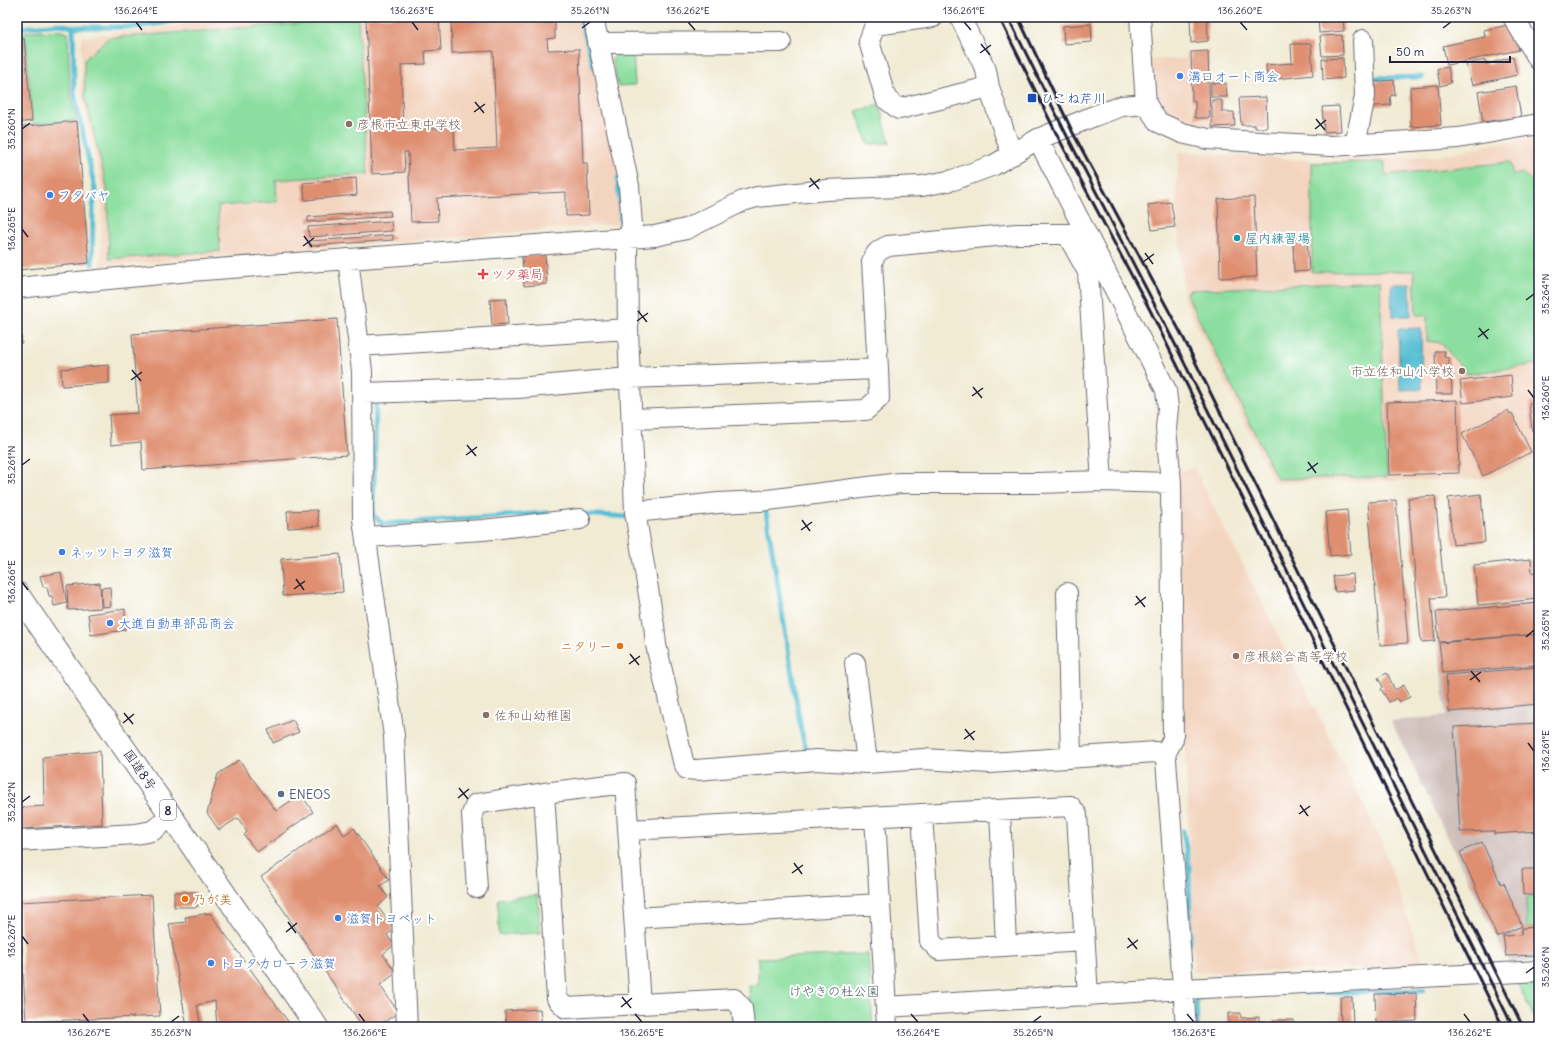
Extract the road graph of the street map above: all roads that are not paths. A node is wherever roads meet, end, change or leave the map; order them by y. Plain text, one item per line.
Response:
1 (593, 17) edge
2 (933, 17) edge
3 (960, 17) edge
4 (1140, 17) edge
5 (1513, 17) edge
6 (1362, 40) dead end
7 (781, 42) dead end
8 (598, 44) junction
9 (1539, 60) edge
10 (989, 86) junction
11 (1146, 104) junction
12 (1539, 124) edge
13 (1038, 139) junction
14 (1355, 145) junction
15 (1012, 155) junction
16 (1076, 232) junction
17 (629, 238) junction
18 (348, 259) junction
19 (17, 288) edge
20 (628, 329) junction
21 (358, 346) junction
22 (878, 369) junction
23 (629, 378) junction
24 (363, 392) junction
25 (632, 419) junction
26 (1102, 481) junction
27 (1171, 483) junction
28 (635, 512) junction
29 (580, 518) dead end
30 (366, 537) junction
31 (17, 593) edge
32 (1067, 593) dead end
33 (855, 663) dead end
34 (1164, 756) junction
35 (1071, 758) junction
36 (867, 763) junction
37 (544, 793) junction
38 (1000, 810) junction
39 (922, 814) junction
40 (172, 816) junction
41 (875, 817) junction
42 (629, 830) junction
43 (17, 841) edge
44 (478, 888) dead end
45 (880, 904) junction
46 (634, 918) junction
47 (1084, 941) junction
48 (1006, 945) junction
49 (1539, 971) edge
50 (1184, 989) junction
51 (1088, 996) junction
52 (640, 1004) junction
53 (886, 1007) junction
54 (317, 1027) edge
55 (407, 1027) edge
56 (744, 1027) edge
57 (887, 1027) edge
58 (1186, 1027) edge

1 - 8 street
2 - 10 street
3 - 10 street
4 - 11 street
5 - 9 street
6 - 14 street
7 - 8 street
8 - 17 street
10 - 15 street
11 - 13 street
11 - 14 street
12 - 14 street
13 - 15 street
13 - 16 street
15 - 17 street
16 - 22 street
16 - 26 street
16 - 27 street
17 - 18 street
17 - 20 street
18 - 19 street
18 - 21 street
20 - 21 street
20 - 23 street
21 - 24 street
22 - 23 street
22 - 25 street
23 - 24 street
23 - 25 street
24 - 30 street
25 - 28 street
26 - 27 street
26 - 28 street
27 - 34 street
28 - 36 street
29 - 30 street
30 - 55 street
31 - 40 highway, 国道8号 / 8
32 - 35 street
33 - 36 street
34 - 35 street
34 - 50 street
35 - 36 street
37 - 42 street
37 - 44 street
37 - 52 street
38 - 39 street
38 - 47 street
38 - 48 street
39 - 41 street
39 - 48 street
40 - 43 street
40 - 54 highway, 国道8号 / 8
41 - 42 street
41 - 45 street
42 - 46 street
45 - 46 street
45 - 53 street
46 - 52 street
47 - 48 street
47 - 51 street
49 - 50 street
50 - 51 street
50 - 58 street
51 - 53 street
52 - 56 street
53 - 57 street

